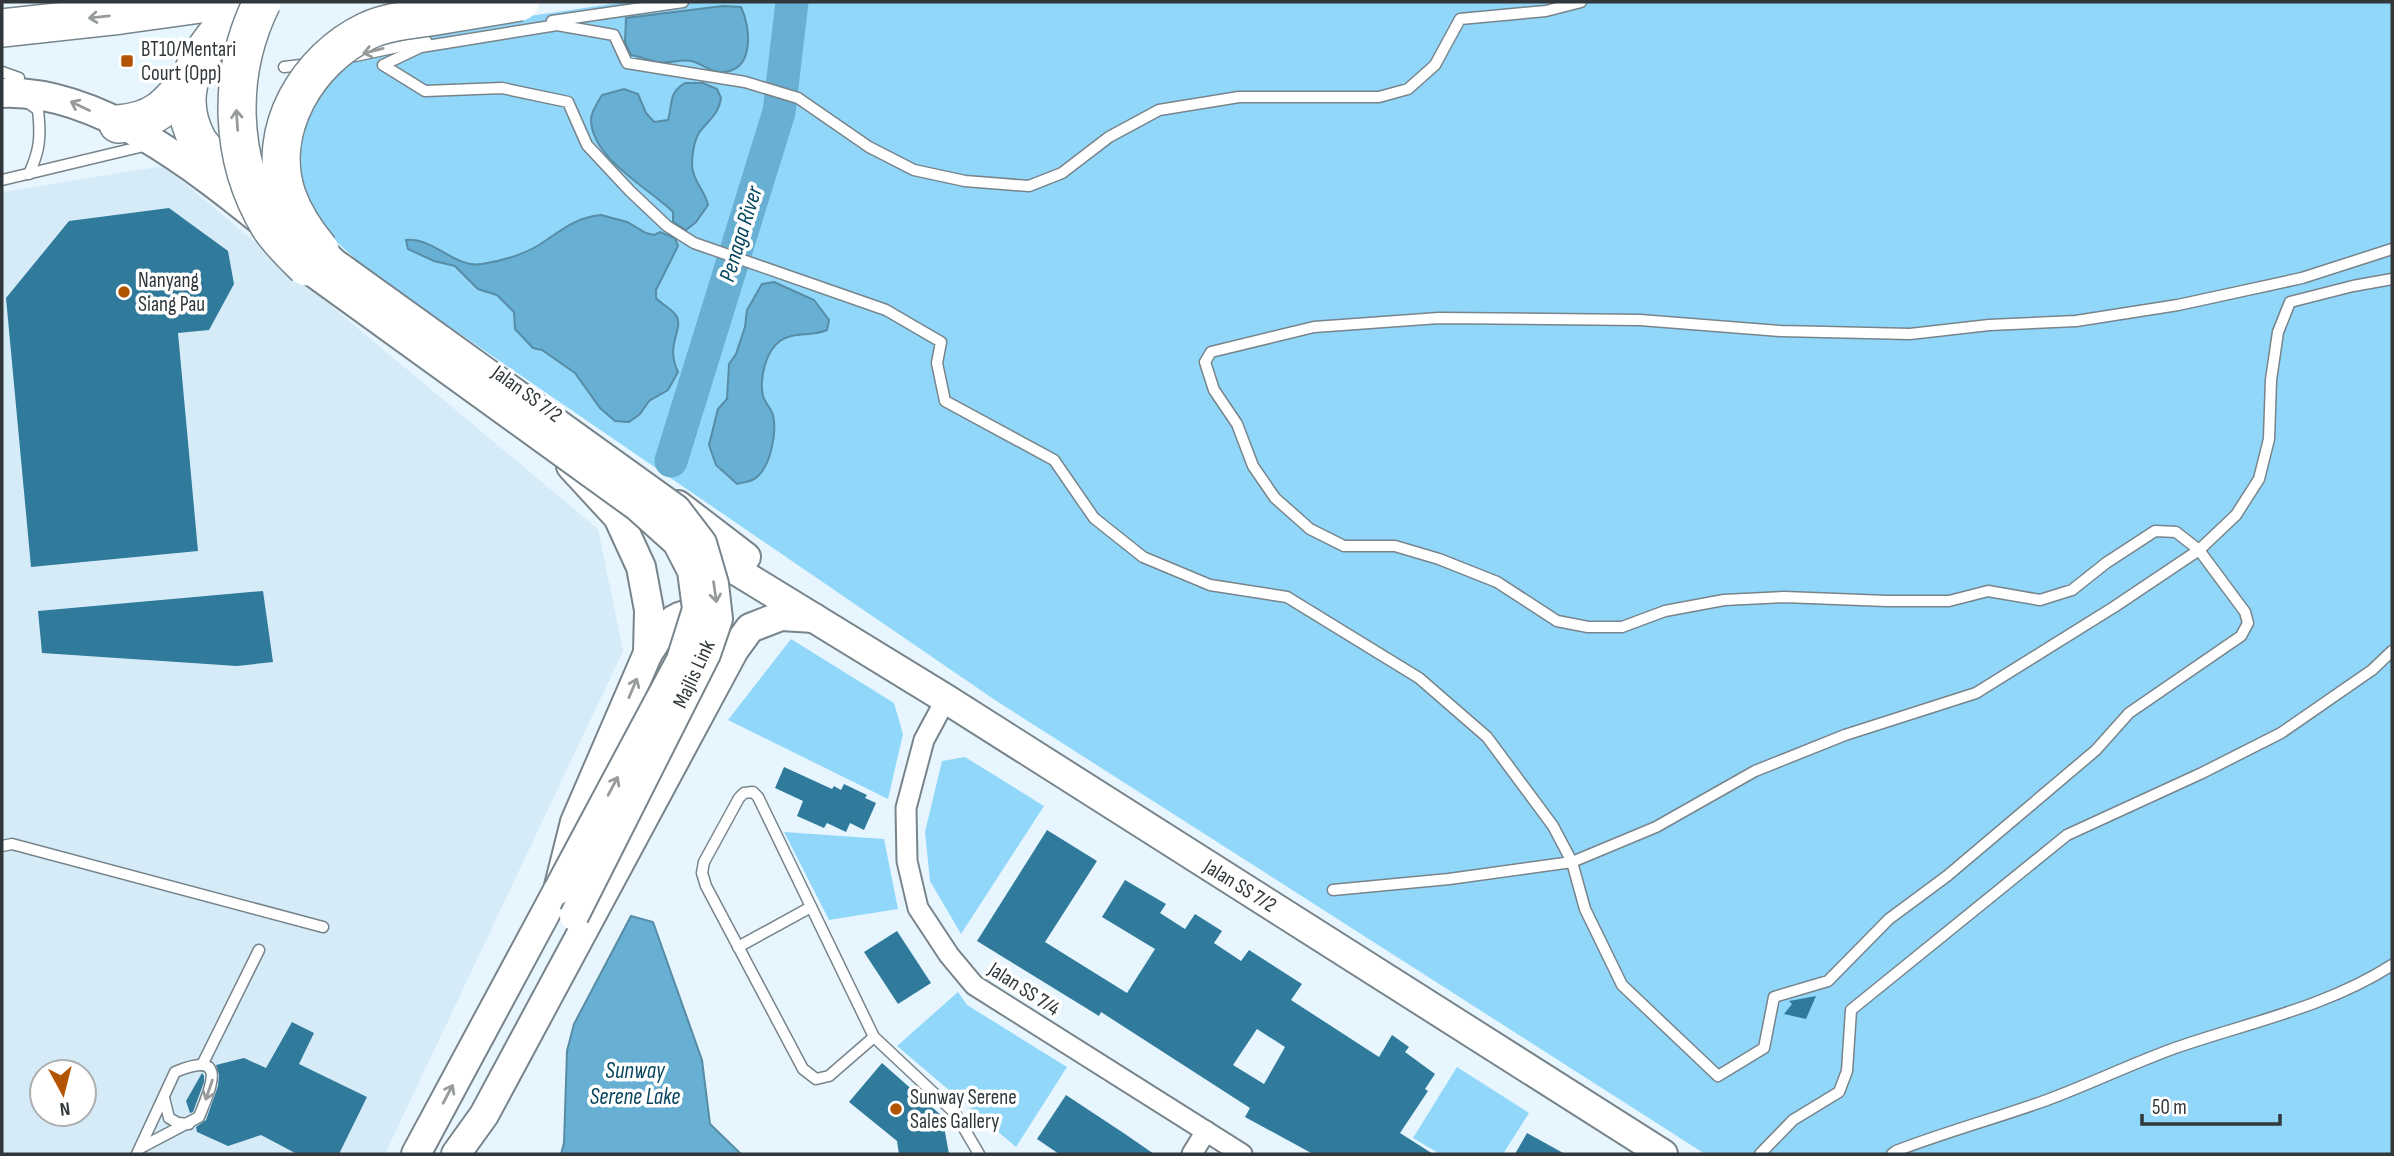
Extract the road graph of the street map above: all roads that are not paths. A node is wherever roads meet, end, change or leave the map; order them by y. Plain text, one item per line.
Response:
1 (215, 2) edge
2 (244, 2) edge
3 (262, 2) edge
4 (520, 2) edge
5 (683, 2) edge
6 (1581, 2) edge
7 (2, 28) edge
8 (334, 61) junction
9 (284, 67) dead end
10 (189, 80) junction
11 (9, 84) edge
12 (118, 124) junction
13 (157, 142) junction
14 (29, 174) junction
15 (233, 177) joint
16 (2, 180) edge
17 (272, 217) junction
18 (2392, 249) edge
19 (313, 258) junction
20 (2392, 279) edge
21 (429, 337) junction
22 (538, 430) junction
23 (2199, 550) junction
24 (816, 618) junction
25 (2392, 651) edge
26 (648, 653) junction
27 (946, 699) junction
28 (701, 709) junction
29 (2, 846) edge
30 (1572, 862) junction
31 (558, 890) junction
32 (1333, 890) dead end
33 (811, 906) junction
34 (323, 927) dead end
35 (738, 947) junction
36 (259, 950) dead end
37 (2392, 965) edge
38 (874, 1037) junction
39 (202, 1065) junction
40 (164, 1098) junction
41 (189, 1124) junction
42 (1206, 1131) junction
43 (140, 1151) edge
44 (416, 1154) edge
45 (455, 1154) edge
46 (979, 1154) edge
47 (1192, 1154) edge
48 (1242, 1154) edge
49 (1663, 1154) edge
50 (1760, 1154) edge
51 (1892, 1154) edge

1 -> 7 highway
2 - 10 highway
19 -> 3 highway, bridge
4 - 19 highway, bridge
5 -> 8 lane
6 - 30 lane
8 - 9 lane
8 - 17 lane
10 - 12 highway
10 - 15 highway
12 -> 11 street
11 - 14 lane
12 - 13 street
13 - 14 lane
13 - 17 street
14 - 16 lane
15 - 17 street, Jalan SS 7/2
17 - 21 street, Jalan SS 7/2
18 - 23 lane
31 -> 19 street, Majlis Link, bridge
19 -> 45 street, Majlis Link, bridge
20 - 23 lane
21 - 22 street, Jalan SS 7/2
21 - 24 street, Jalan SS 7/2
22 - 24 street, Jalan SS 7/2
22 - 26 street
23 - 30 lane
23 - 30 lane
24 - 27 street, Jalan SS 7/2
24 - 28 street
25 - 50 lane
26 - 28 street
31 -> 26 street
27 - 42 street, Jalan SS 7/4
27 - 49 street, Jalan SS 7/2
28 - 45 street
29 - 34 lane
30 - 32 lane
44 -> 31 street, Majlis Link
33 - 35 lane
33 - 35 lane
33 - 38 lane
35 - 38 lane
36 - 39 lane
37 - 51 lane
38 - 46 lane
39 - 40 lane
39 -> 41 lane
40 - 41 lane
40 - 43 lane
41 - 43 lane
42 - 47 street
42 - 48 street, Jalan SS 7/4

